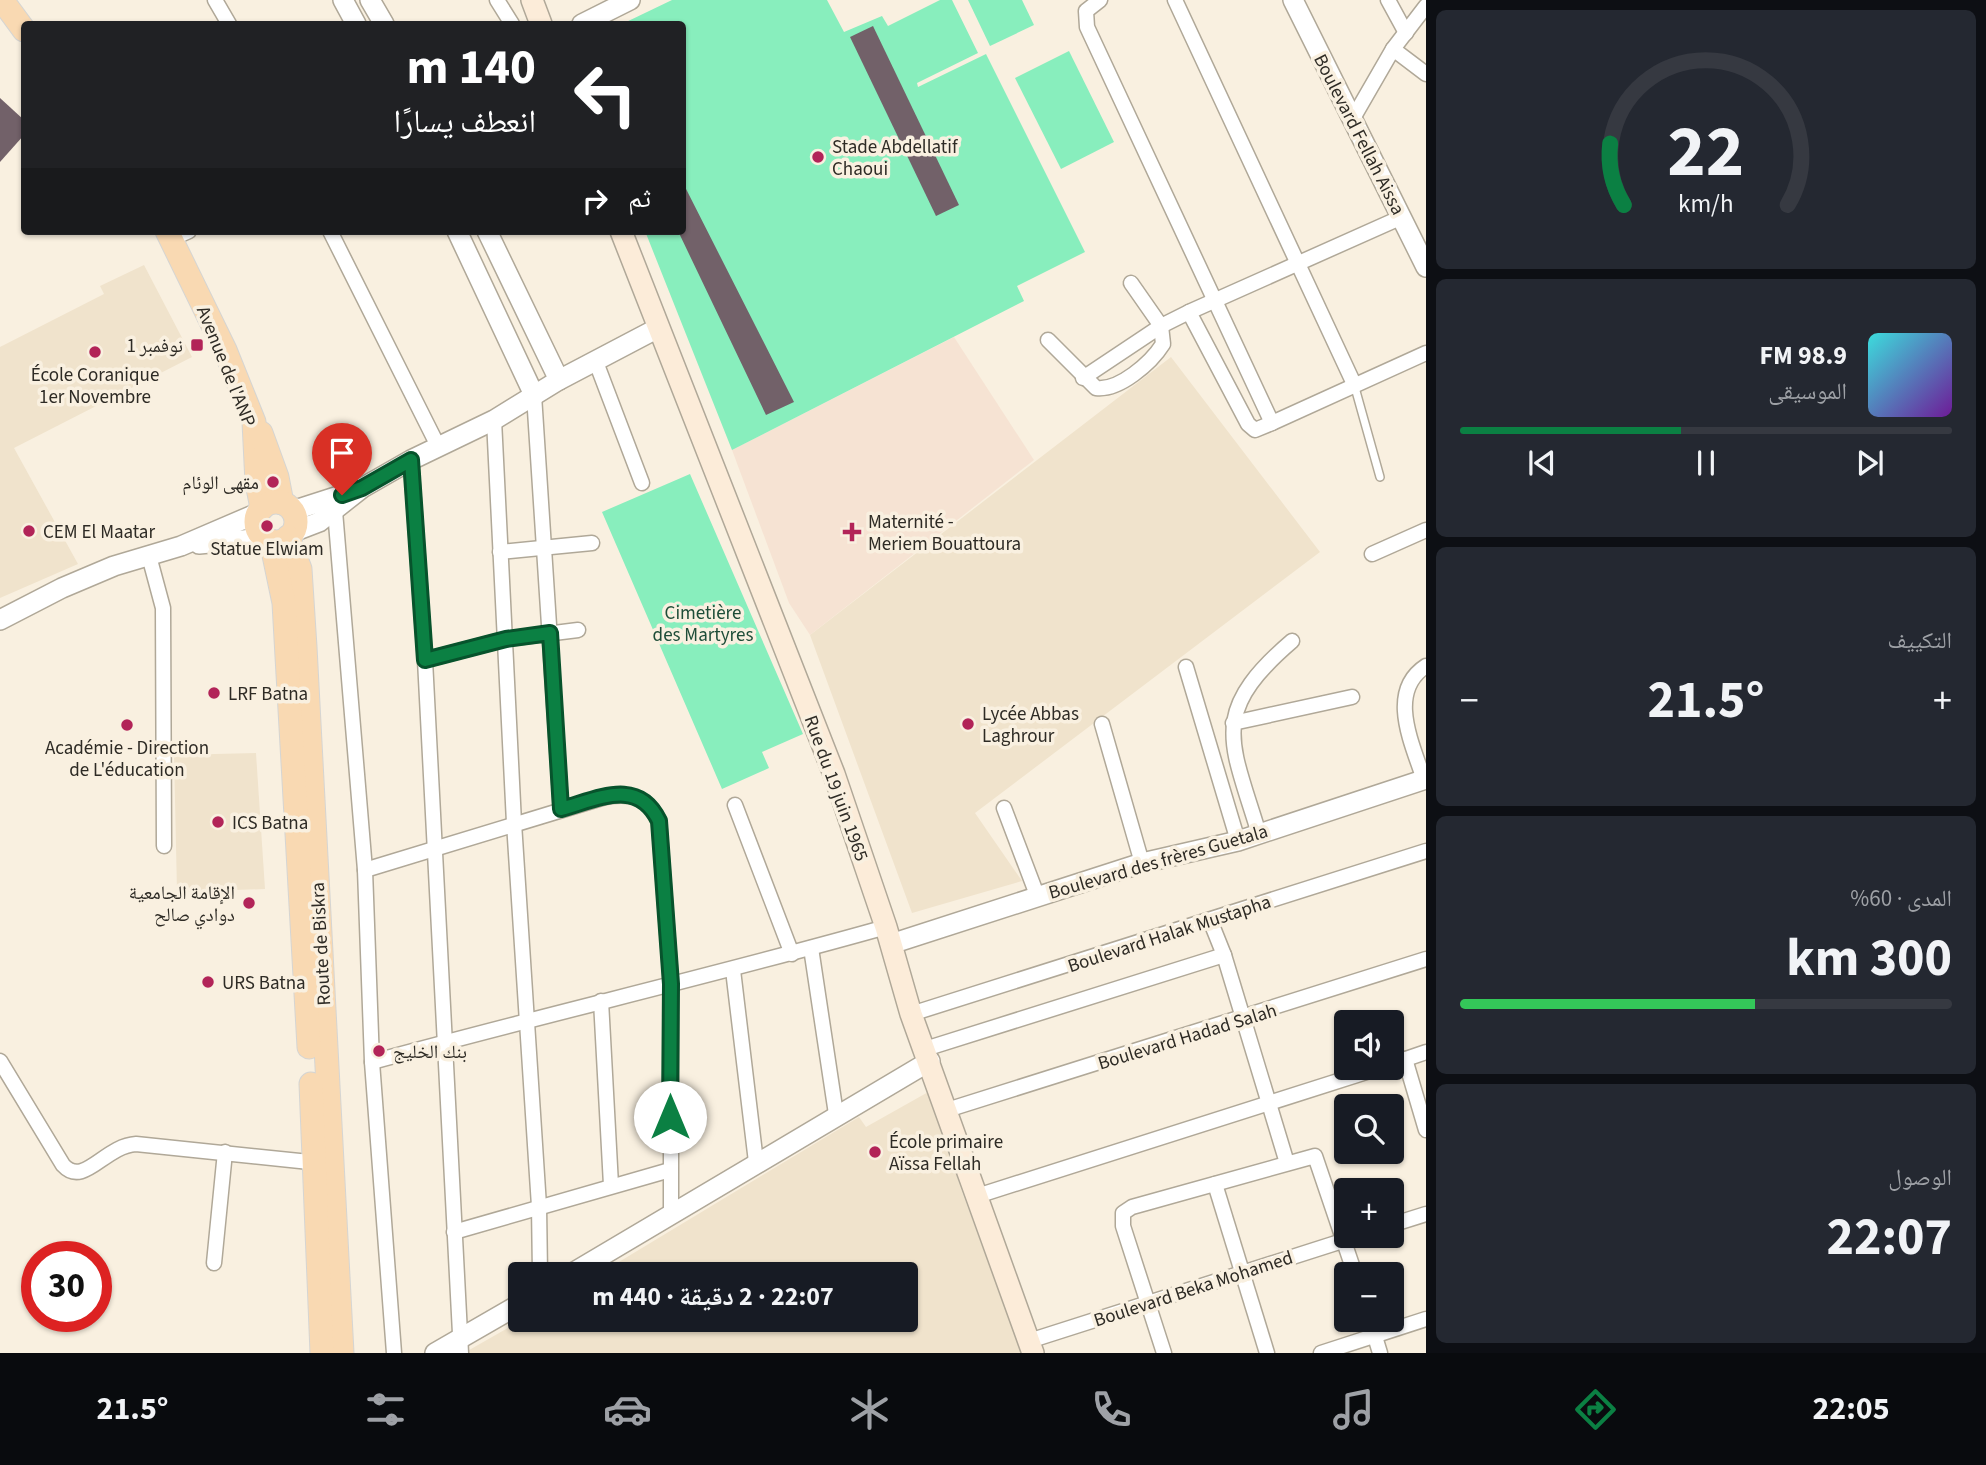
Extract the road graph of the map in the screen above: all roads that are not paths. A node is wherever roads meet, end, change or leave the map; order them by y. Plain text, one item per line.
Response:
1 (2, 0) edge
2 (215, 0) edge
3 (343, 0) edge
4 (370, 0) edge
5 (498, 0) edge
6 (531, 0) edge
7 (629, 0) edge
8 (1100, 0) edge
9 (1175, 0) edge
10 (1293, 0) edge
11 (1388, 0) edge
12 (1426, 6) edge
13 (227, 21) edge
14 (354, 21) edge
15 (382, 21) edge
16 (510, 21) edge
17 (540, 21) edge
18 (588, 21) edge
19 (21, 26) edge
20 (1406, 33) junction
21 (1393, 49) junction
22 (1426, 74) edge
23 (1352, 120) junction
24 (1402, 217) junction
25 (176, 235) edge
26 (332, 235) edge
27 (459, 235) edge
28 (489, 235) edge
29 (622, 235) edge
30 (1296, 262) junction
31 (1426, 267) edge
32 (1131, 283) dead end
33 (1214, 299) junction
34 (1189, 312) junction
35 (1161, 326) junction
36 (657, 328) junction
37 (1048, 340) dead end
38 (1426, 353) edge
39 (596, 362) junction
40 (1083, 378) junction
41 (559, 380) junction
42 (1354, 384) junction
43 (534, 395) junction
44 (494, 420) junction
45 (1272, 423) junction
46 (438, 446) junction
47 (411, 460) junction
48 (1380, 477) dead end
49 (642, 483) dead end
50 (362, 488) junction
51 (335, 511) junction
52 (277, 523) junction
53 (1426, 530) edge
54 (592, 543) dead end
55 (544, 546) junction
56 (500, 552) junction
57 (1372, 554) dead end
58 (149, 556) junction
59 (2, 618) edge
60 (578, 630) dead end
61 (550, 633) junction
62 (506, 639) junction
63 (1292, 641) dead end
64 (425, 660) junction
65 (1426, 666) edge
66 (1186, 667) dead end
67 (1352, 697) dead end
68 (1233, 723) junction
69 (1102, 724) dead end
70 (1425, 779) edge
71 (735, 805) dead end
72 (1004, 808) dead end
73 (561, 809) junction
74 (514, 823) junction
75 (1259, 834) junction
76 (1238, 841) junction
77 (164, 846) dead end
78 (434, 849) junction
79 (1426, 851) edge
80 (1142, 863) junction
81 (365, 870) junction
82 (1037, 895) junction
83 (1210, 920) junction
84 (888, 935) junction
85 (811, 948) junction
86 (792, 954) junction
87 (1224, 955) junction
88 (1426, 959) edge
89 (733, 970) junction
90 (671, 984) junction
91 (601, 1001) junction
92 (911, 1014) junction
93 (1242, 1019) junction
94 (526, 1022) junction
95 (446, 1042) junction
96 (1426, 1052) edge
97 (927, 1055) junction
98 (1404, 1060) edge
99 (0, 1061) edge
100 (372, 1062) junction
101 (1404, 1076) edge
102 (1341, 1080) edge
103 (1268, 1103) junction
104 (947, 1110) junction
105 (835, 1114) junction
106 (1426, 1129) edge
107 (225, 1152) junction
108 (756, 1162) junction
109 (323, 1163) junction
110 (1287, 1163) junction
111 (670, 1170) junction
112 (1215, 1184) junction
113 (611, 1185) junction
114 (977, 1196) junction
115 (1334, 1197) edge
116 (539, 1206) junction
117 (671, 1214) junction
118 (1426, 1214) edge
119 (1404, 1221) edge
120 (454, 1231) junction
121 (1334, 1243) edge
122 (540, 1262) edge
123 (591, 1262) edge
124 (214, 1263) dead end
125 (1240, 1273) junction
126 (1147, 1304) junction
127 (508, 1313) edge
128 (1426, 1319) edge
129 (1374, 1332) edge
130 (1375, 1336) junction
131 (461, 1346) edge
132 (1031, 1347) edge
133 (322, 1353) edge
134 (342, 1353) edge
135 (394, 1353) edge
136 (435, 1353) edge
137 (1164, 1353) edge
138 (1268, 1353) edge
139 (1321, 1353) edge
140 (1380, 1353) edge

1 - 19 main road
2 - 13 street
3 - 14 street
4 - 15 street
5 - 16 street
6 - 17 main road
7 - 18 street
8 - 33 street
9 - 30 street
10 - 23 street, Boulevard Fellah Aissa
11 - 20 street
12 - 20 street
20 - 21 street
21 - 22 street
21 - 23 street
23 - 24 street, Boulevard Fellah Aissa
24 - 30 street
24 - 31 street, Boulevard Fellah Aissa
25 - 52 main road, Avenue de l'ANP
26 - 46 street
27 - 43 street
28 - 41 street
29 - 36 main road, Rue du 19 juin 1965
30 - 33 street
30 - 42 street
32 - 35 street
33 - 34 street
33 - 45 street
34 - 35 street
34 - 45 street
35 - 40 street
35 - 40 street
36 - 39 street
36 - 84 main road, Rue du 19 juin 1965
37 - 40 street
38 - 42 street
39 - 41 street
39 - 49 street
41 - 43 street
42 - 45 street
42 - 48 lane
43 - 44 street
43 - 55 street
44 - 46 street
44 - 56 street
46 - 47 street
47 - 50 street
47 - 64 street
50 - 51 street
50 - 52 street
51 - 52 street
51 - 81 street
52 - 58 street
52 - 109 main road, Route de Biskra
53 - 57 street
54 - 55 street
55 - 56 street
55 - 61 street
56 - 62 street
58 - 59 street
58 - 77 street
60 - 61 street
61 - 62 street
61 - 73 street
62 - 64 street
62 - 74 street
63 - 68 street
64 - 78 street
65 - 70 street
66 - 76 street
67 - 68 street
68 - 75 street
69 - 80 street
70 - 75 street, Boulevard des frères Guetala
71 - 86 street
72 - 82 street
73 - 74 street
73 - 90 street
74 - 78 street
74 - 94 street
75 - 76 street, Boulevard des frères Guetala
76 - 80 street, Boulevard des frères Guetala
78 - 81 street
78 - 95 street
79 - 83 street, Boulevard Halak Mustapha
80 - 82 street, Boulevard des frères Guetala
81 - 100 street
82 - 84 street, Boulevard des frères Guetala
83 - 87 street
83 - 92 street, Boulevard Halak Mustapha
84 - 85 street
84 - 92 main road, Rue du 19 juin 1965
85 - 86 street
85 - 105 street
86 - 89 street
87 - 93 street
87 - 97 street
88 - 93 street, Boulevard Hadad Salah
89 - 90 street
89 - 108 street
90 - 91 street
90 - 111 street
91 - 94 street
91 - 113 street
92 - 97 main road, Rue du 19 juin 1965
93 - 103 street
93 - 104 street, Boulevard Hadad Salah
94 - 95 street
94 - 116 street
95 - 100 street
95 - 120 street
96 - 98 street
97 - 104 main road, Rue du 19 juin 1965
97 - 105 street
99 - 107 street
100 - 135 street
101 - 106 street
102 - 103 street
103 - 110 street
103 - 114 street
104 - 114 main road, Rue du 19 juin 1965
105 - 108 street
107 - 109 street
107 - 124 street
108 - 117 street
109 - 133 main road, Route de Biskra
109 - 134 main road, Route de Biskra
110 - 112 street
110 - 115 street
111 - 113 street
111 - 117 street
112 - 125 street
112 - 126 street
113 - 116 street
114 - 132 main road, Rue du 19 juin 1965
116 - 120 street
116 - 122 street
117 - 123 street
118 - 119 street
120 - 131 street
121 - 125 street, Boulevard Beka Mohamed
125 - 126 street, Boulevard Beka Mohamed
125 - 138 street
126 - 132 street, Boulevard Beka Mohamed
126 - 137 street
127 - 131 street
128 - 130 street
129 - 130 street
130 - 139 street
130 - 140 street
131 - 136 street

